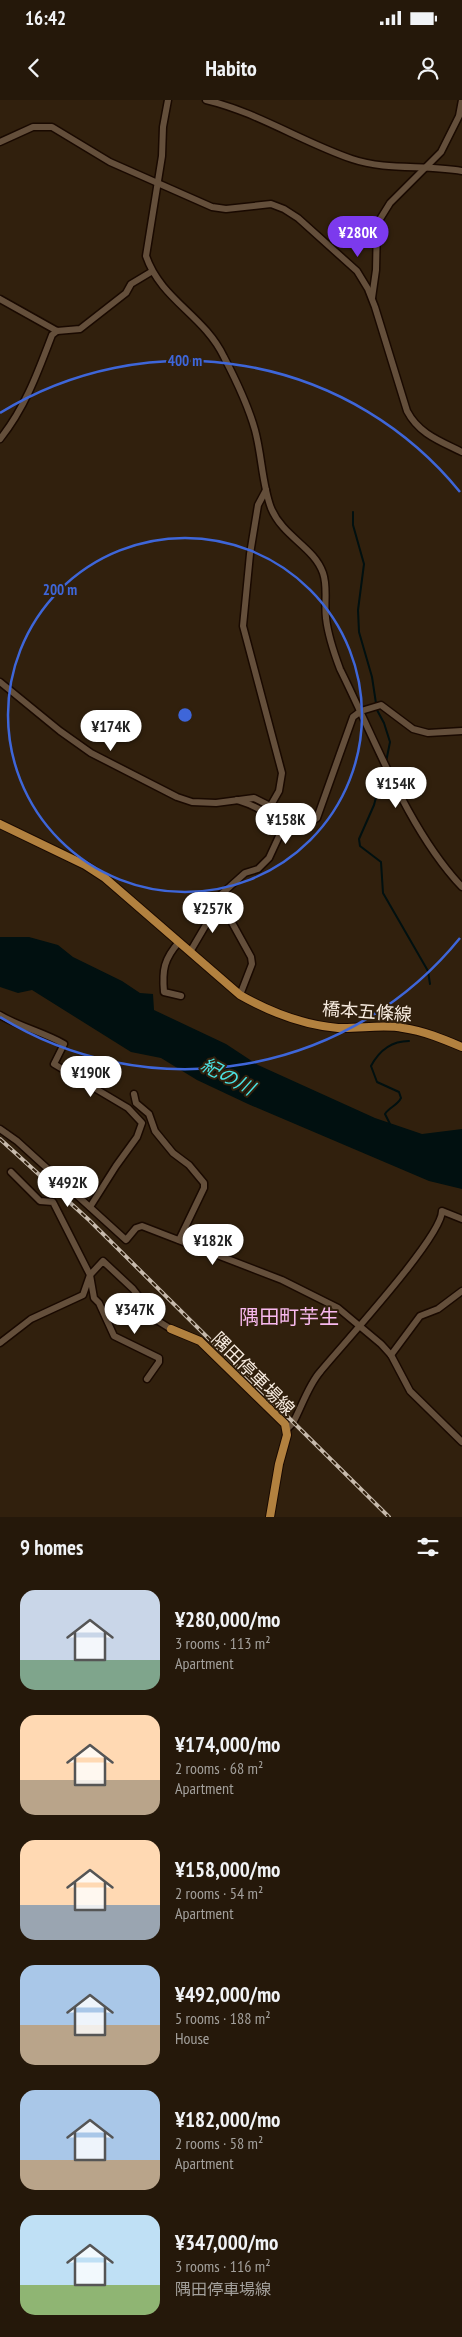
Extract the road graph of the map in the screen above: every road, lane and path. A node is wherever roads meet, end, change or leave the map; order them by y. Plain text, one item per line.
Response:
1 (168, 100) edge
2 (206, 100) edge
3 (462, 100) edge
4 (0, 142) edge
5 (425, 169) junction
6 (462, 170) edge
7 (157, 184) junction
8 (151, 272) junction
9 (0, 299) edge
10 (372, 299) junction
11 (57, 331) junction
12 (0, 439) edge
13 (462, 452) edge
14 (266, 490) junction
15 (0, 682) edge
16 (361, 711) junction
17 (462, 731) edge
18 (236, 799) junction
19 (271, 805) junction
20 (0, 824) edge
21 (462, 887) edge
22 (217, 906) junction
23 (179, 942) junction
24 (190, 952) junction
25 (240, 995) junction
26 (181, 996) dead end
27 (0, 1015) edge
28 (462, 1047) edge
29 (134, 1094) dead end
30 (0, 1129) edge
31 (11, 1172) dead end
32 (90, 1207) junction
33 (462, 1219) edge
34 (178, 1240) junction
35 (90, 1275) junction
36 (462, 1291) edge
37 (358, 1326) junction
38 (171, 1329) joint
39 (0, 1343) edge
40 (391, 1355) junction
41 (147, 1379) dead end
42 (287, 1429) junction
43 (462, 1442) edge
44 (270, 1517) edge

1 - 7 street
2 - 5 street
3 - 5 street
4 - 7 street
5 - 6 street
5 - 10 street
7 - 8 street
7 - 10 street
8 - 11 street
8 - 14 street
9 - 11 street
10 - 13 street
11 - 12 street
14 - 16 street
14 - 19 street
15 - 18 street
16 - 17 street
16 - 19 street
16 - 21 street
18 - 19 street
18 - 22 street
20 - 23 main road, 橋本五條線
22 - 24 street
22 - 25 street
23 - 24 main road, 橋本五條線
23 - 26 street
24 - 25 main road, 橋本五條線
25 - 28 main road, 橋本五條線
27 - 32 street
29 - 34 street
30 - 32 street
31 - 35 street
32 - 34 street
33 - 37 street
34 - 37 street
35 - 38 street
35 - 39 street
35 - 41 street
36 - 40 street
37 - 40 street
37 - 42 street
38 - 42 main road, 隅田停車場線
40 - 43 street
42 - 44 main road, 隅田停車場線

